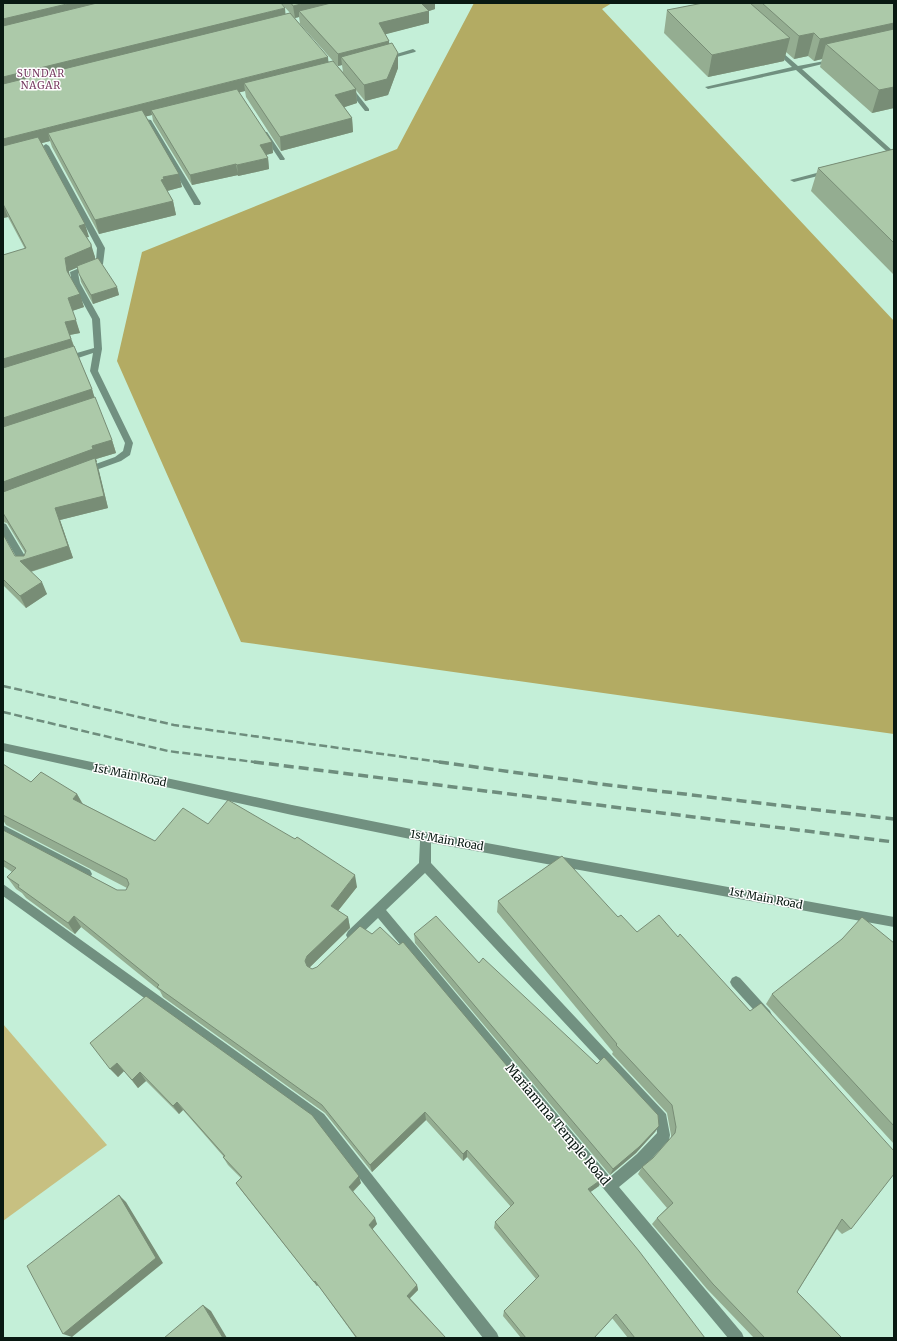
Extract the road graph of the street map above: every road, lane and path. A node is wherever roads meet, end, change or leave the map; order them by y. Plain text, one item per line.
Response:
1 (770, 43) edge
2 (413, 52) dead end
3 (842, 58) edge
4 (382, 59) edge
5 (798, 68) junction
6 (345, 82) edge
7 (708, 87) dead end
8 (366, 110) dead end
9 (156, 118) edge
10 (261, 128) edge
11 (46, 146) dead end
12 (894, 156) edge
13 (886, 158) edge
14 (282, 159) dead end
15 (832, 171) edge
16 (794, 180) dead end
17 (197, 203) dead end
18 (98, 349) junction
19 (54, 362) edge
20 (74, 475) edge
21 (3, 526) edge
22 (25, 564) edge
23 (3, 747) edge
24 (3, 830) edge
25 (426, 837) junction
26 (425, 865) junction
27 (93, 878) edge
28 (3, 889) edge
29 (378, 910) junction
30 (894, 922) edge
31 (344, 944) edge
32 (736, 982) dead end
33 (773, 1022) edge
34 (610, 1186) junction
35 (492, 1338) edge
36 (737, 1338) edge

1 - 5 street
2 - 4 street
3 - 5 street
5 - 7 street
5 - 12 street
6 - 8 street
9 - 17 street
10 - 14 street
11 - 18 street
12 - 13 street
15 - 16 street
18 - 19 street
18 - 20 street
21 - 22 street
23 - 25 street, 1st Main Road
24 - 27 street
25 - 26 street
25 - 30 street, 1st Main Road
26 - 29 street
26 - 34 street
28 - 35 street
29 - 31 street
29 - 34 street, Mariamma Temple Road
32 - 33 street
34 - 36 street, Mariamma Temple Road

